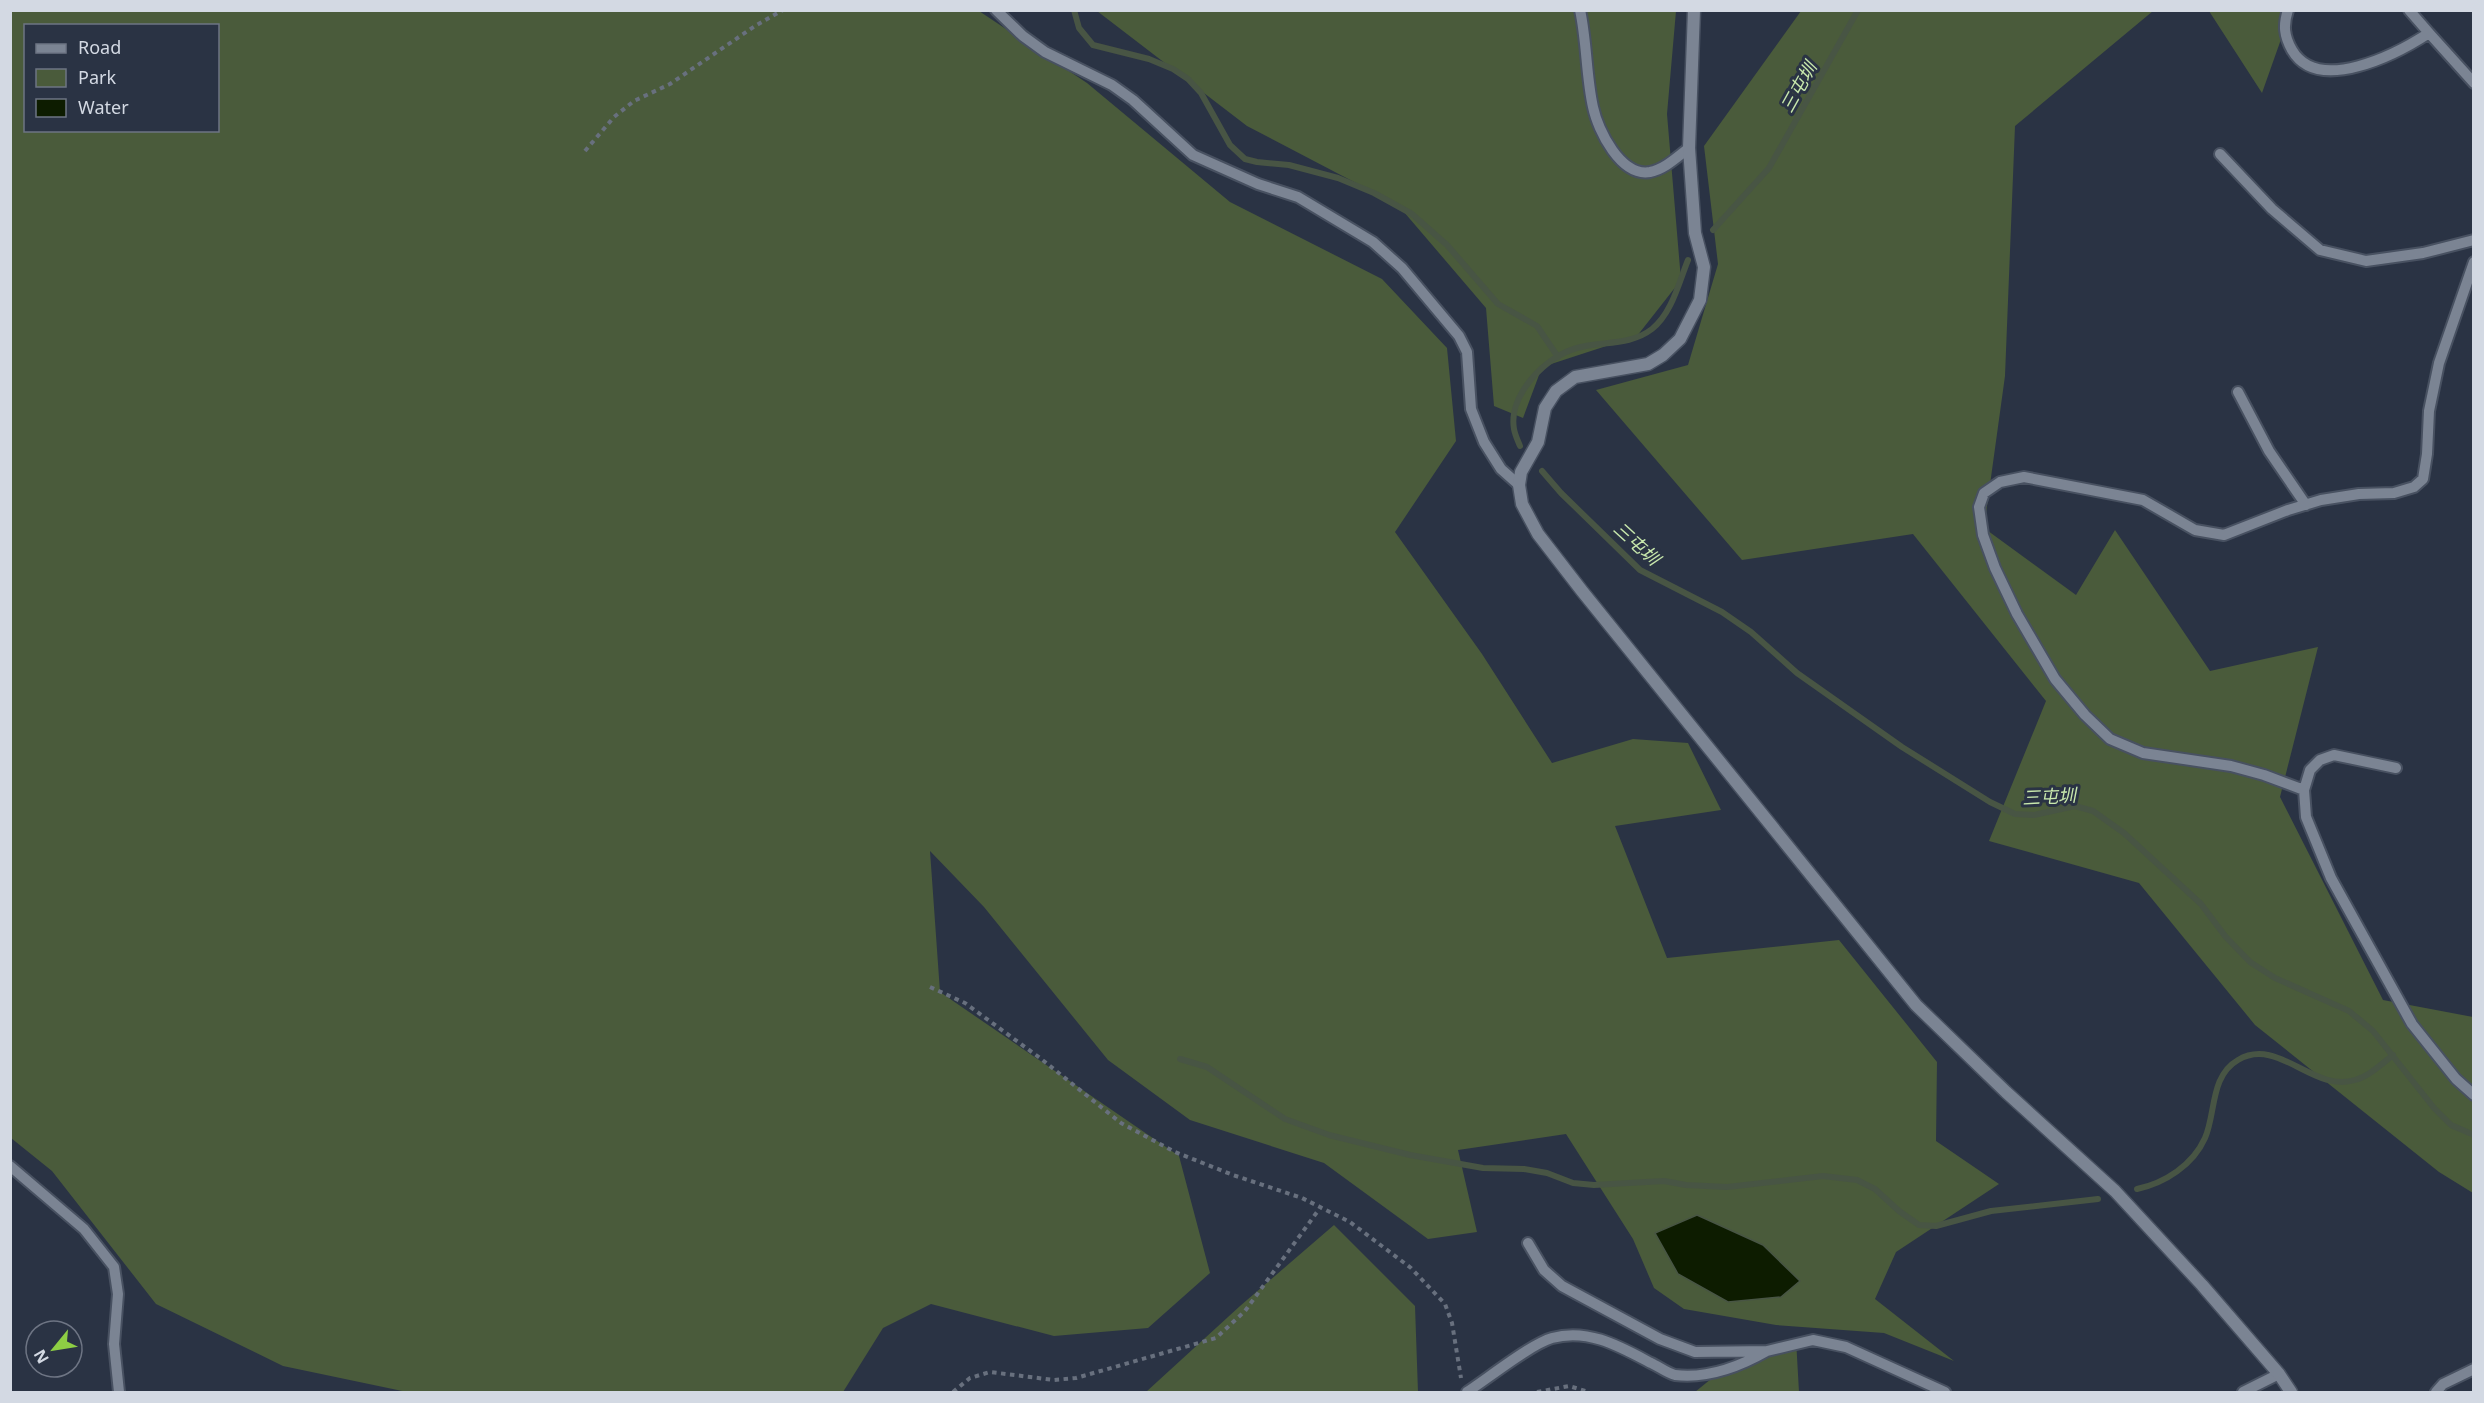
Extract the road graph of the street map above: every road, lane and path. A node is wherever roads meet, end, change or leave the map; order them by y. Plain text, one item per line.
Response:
1 (783, 10) edge
2 (996, 10) edge
3 (1580, 10) edge
4 (1694, 10) edge
5 (2288, 10) edge
6 (2409, 10) edge
7 (2429, 33) junction
8 (2474, 83) edge
9 (1689, 148) junction
10 (585, 151) dead end
11 (2220, 154) dead end
12 (2474, 240) edge
13 (2474, 262) edge
14 (2238, 392) dead end
15 (1519, 485) junction
16 (2306, 505) junction
17 (2396, 768) dead end
18 (2304, 790) junction
19 (930, 987) dead end
20 (2474, 1095) edge
21 (10, 1166) edge
22 (1320, 1208) junction
23 (1528, 1243) dead end
24 (1767, 1351) junction
25 (2474, 1370) edge
26 (2279, 1374) junction
27 (119, 1392) edge
28 (953, 1392) edge
29 (1467, 1392) edge
30 (1537, 1392) edge
31 (1589, 1392) edge
32 (1945, 1392) edge
33 (2243, 1392) edge
34 (2291, 1392) edge
35 (2436, 1392) edge

1 - 10 path
2 - 15 lane
3 - 9 lane
4 - 9 street
5 - 7 lane
6 - 7 lane
7 - 8 lane
9 - 15 street
11 - 12 lane
13 - 16 lane
14 - 16 lane
15 - 26 street
16 - 18 lane
17 - 18 lane
18 - 20 lane
19 - 22 path
21 - 27 lane
22 - 28 path
22 - 29 path
23 - 24 lane
24 - 29 lane
24 - 32 lane
25 - 35 lane
26 - 33 lane
26 - 34 street
30 - 31 path

